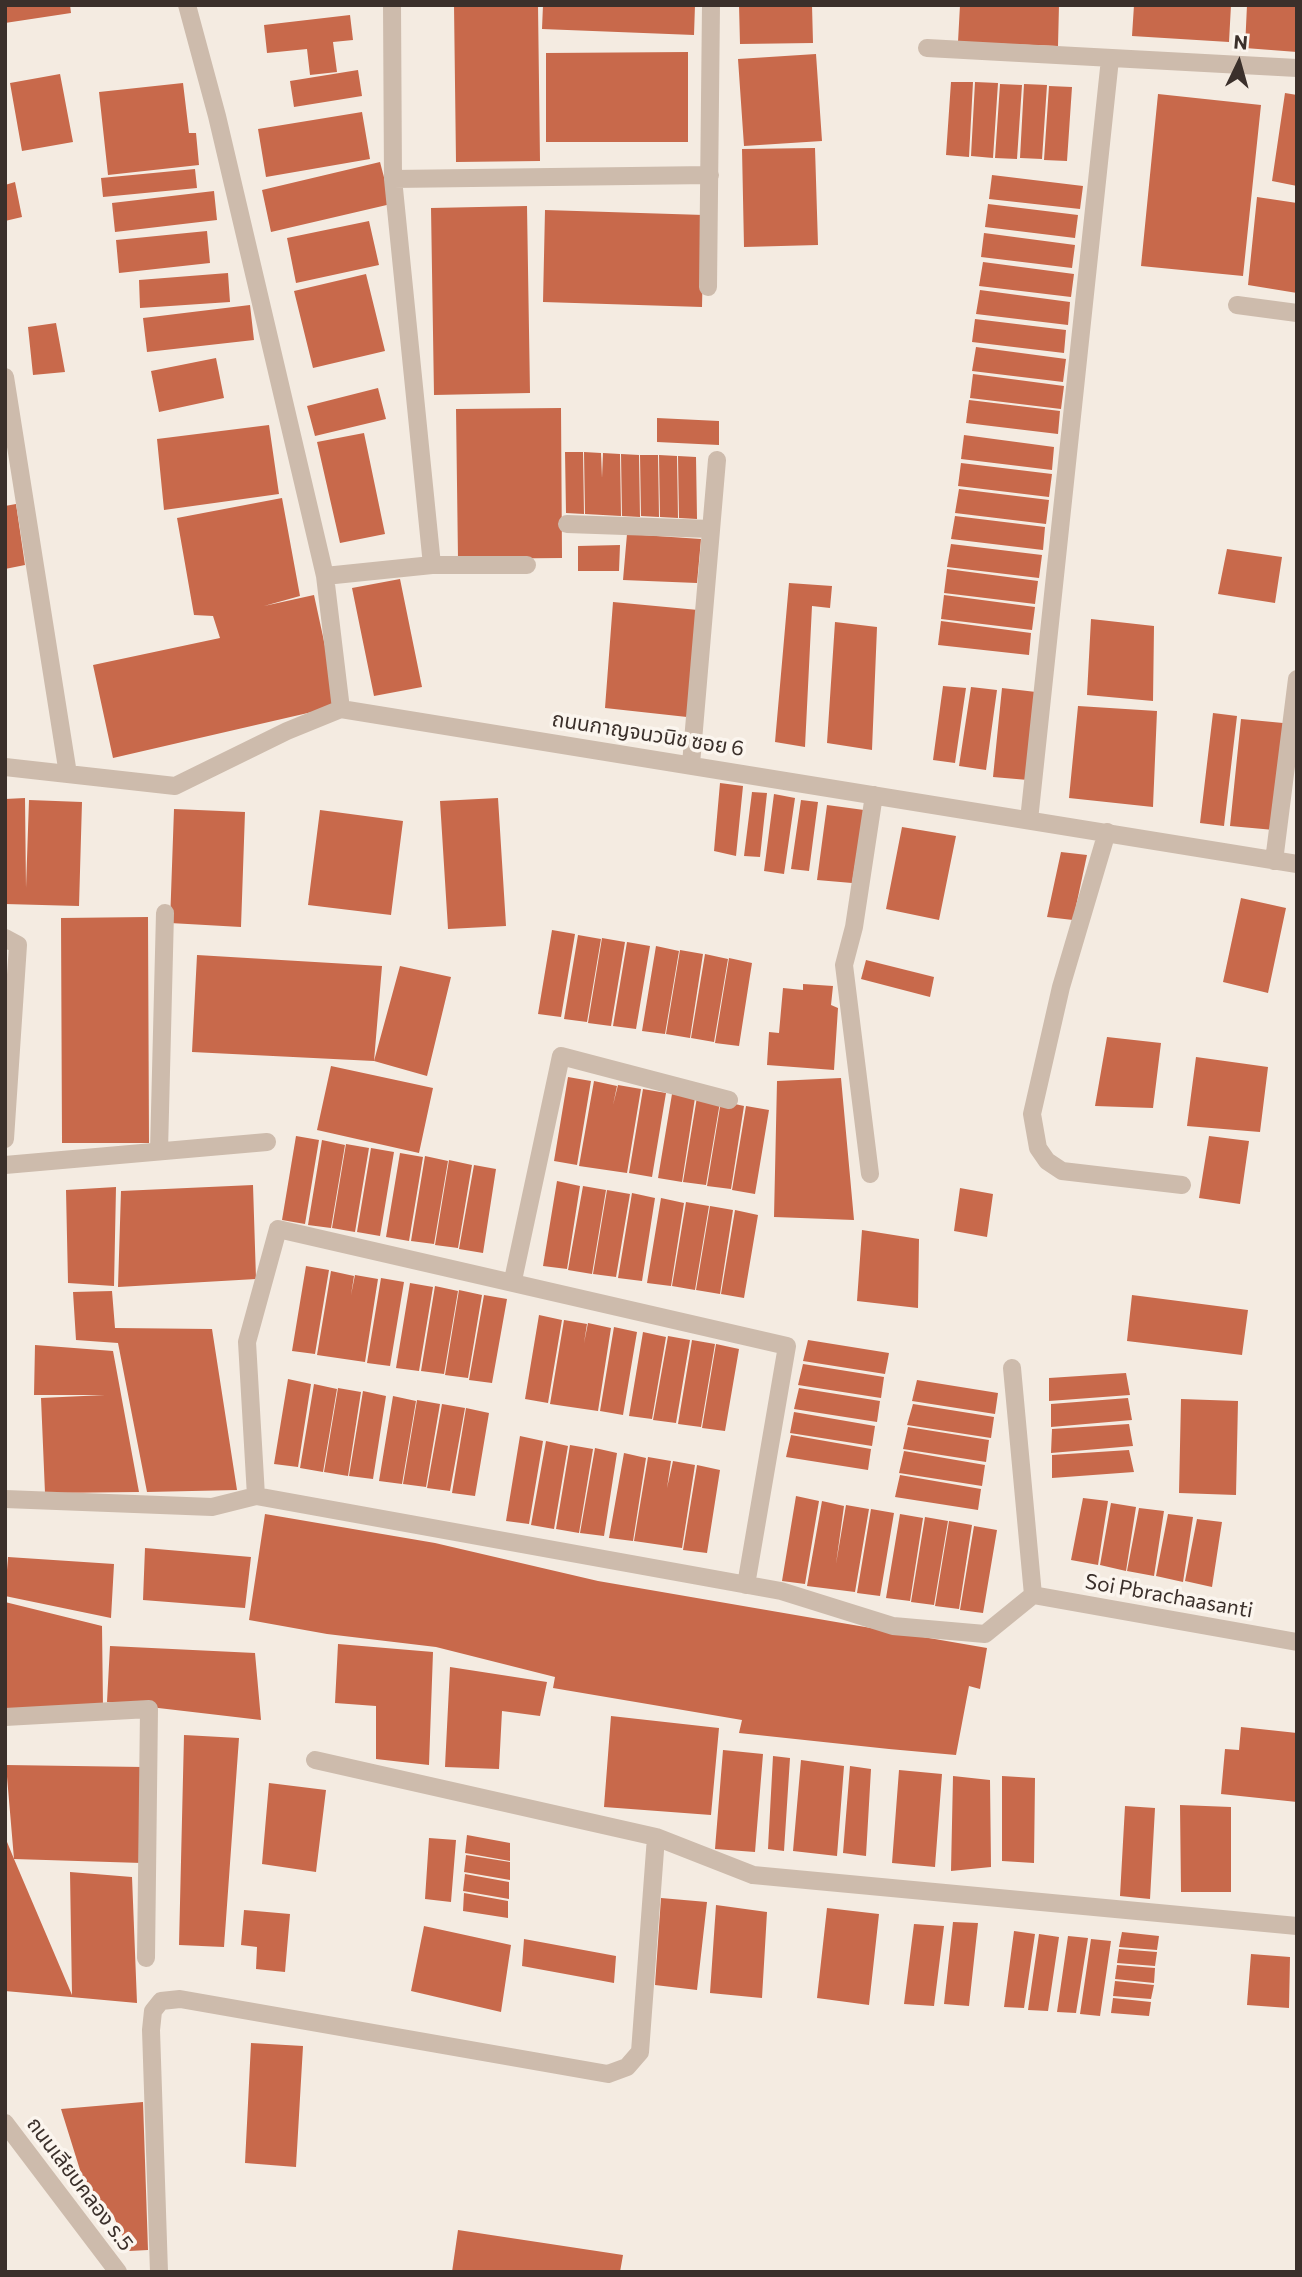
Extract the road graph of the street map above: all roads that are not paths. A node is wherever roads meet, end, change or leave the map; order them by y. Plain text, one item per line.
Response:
1 (187, 5) edge
2 (392, 5) edge
3 (711, 5) edge
4 (927, 48) dead end
5 (1110, 59) junction
6 (1297, 68) edge
7 (710, 174) junction
8 (393, 179) junction
9 (708, 287) dead end
10 (1237, 305) dead end
11 (1297, 313) edge
12 (5, 377) edge
13 (717, 460) dead end
14 (567, 524) dead end
15 (711, 529) junction
16 (432, 565) junction
17 (527, 565) dead end
18 (325, 576) junction
19 (1297, 678) edge
20 (341, 709) junction
21 (691, 764) junction
22 (5, 767) edge
23 (68, 774) junction
24 (874, 795) junction
25 (1030, 820) junction
26 (1107, 832) junction
27 (1274, 861) junction
28 (1297, 864) edge
29 (165, 913) dead end
30 (5, 938) edge
31 (729, 1100) dead end
32 (5, 1139) edge
33 (267, 1142) dead end
34 (159, 1151) junction
35 (5, 1165) edge
36 (870, 1174) dead end
37 (1182, 1185) dead end
38 (513, 1280) junction
39 (1012, 1368) dead end
40 (257, 1496) junction
41 (5, 1499) edge
42 (746, 1585) junction
43 (1033, 1595) junction
44 (1297, 1642) edge
45 (5, 1717) edge
46 (316, 1760) dead end
47 (656, 1837) junction
48 (1297, 1926) edge
49 (146, 1958) dead end
50 (5, 2123) edge
51 (118, 2272) edge
52 (159, 2272) edge

1 - 18 street
2 - 8 street
3 - 7 street
4 - 5 street
5 - 6 street
5 - 25 street
7 - 8 street
7 - 9 street
8 - 16 street
10 - 11 street
12 - 23 street
13 - 15 street
14 - 15 street
15 - 21 street
16 - 17 street
16 - 18 street
18 - 20 street
19 - 27 street
20 - 21 street, ถนนกาญจนวนิช ซอย 6
20 - 23 street
21 - 24 street, ถนนกาญจนวนิช ซอย 6
22 - 23 street
24 - 25 street, ถนนกาญจนวนิช ซอย 6
24 - 36 street
25 - 26 street, ถนนกาญจนวนิช ซอย 6
26 - 27 street, ถนนกาญจนวนิช ซอย 6
26 - 37 street
27 - 28 street, ถนนกาญจนวนิช ซอย 6
29 - 34 street
30 - 32 street
31 - 38 street
33 - 34 street
34 - 35 street
38 - 40 street
38 - 42 street
39 - 43 street
40 - 41 street
40 - 42 street
42 - 43 street
43 - 44 street, Soi Pbrachaasanti
45 - 49 street
46 - 47 street
47 - 48 street
47 - 52 street
50 - 51 street, ถนนเลียบคลอง ร.5

